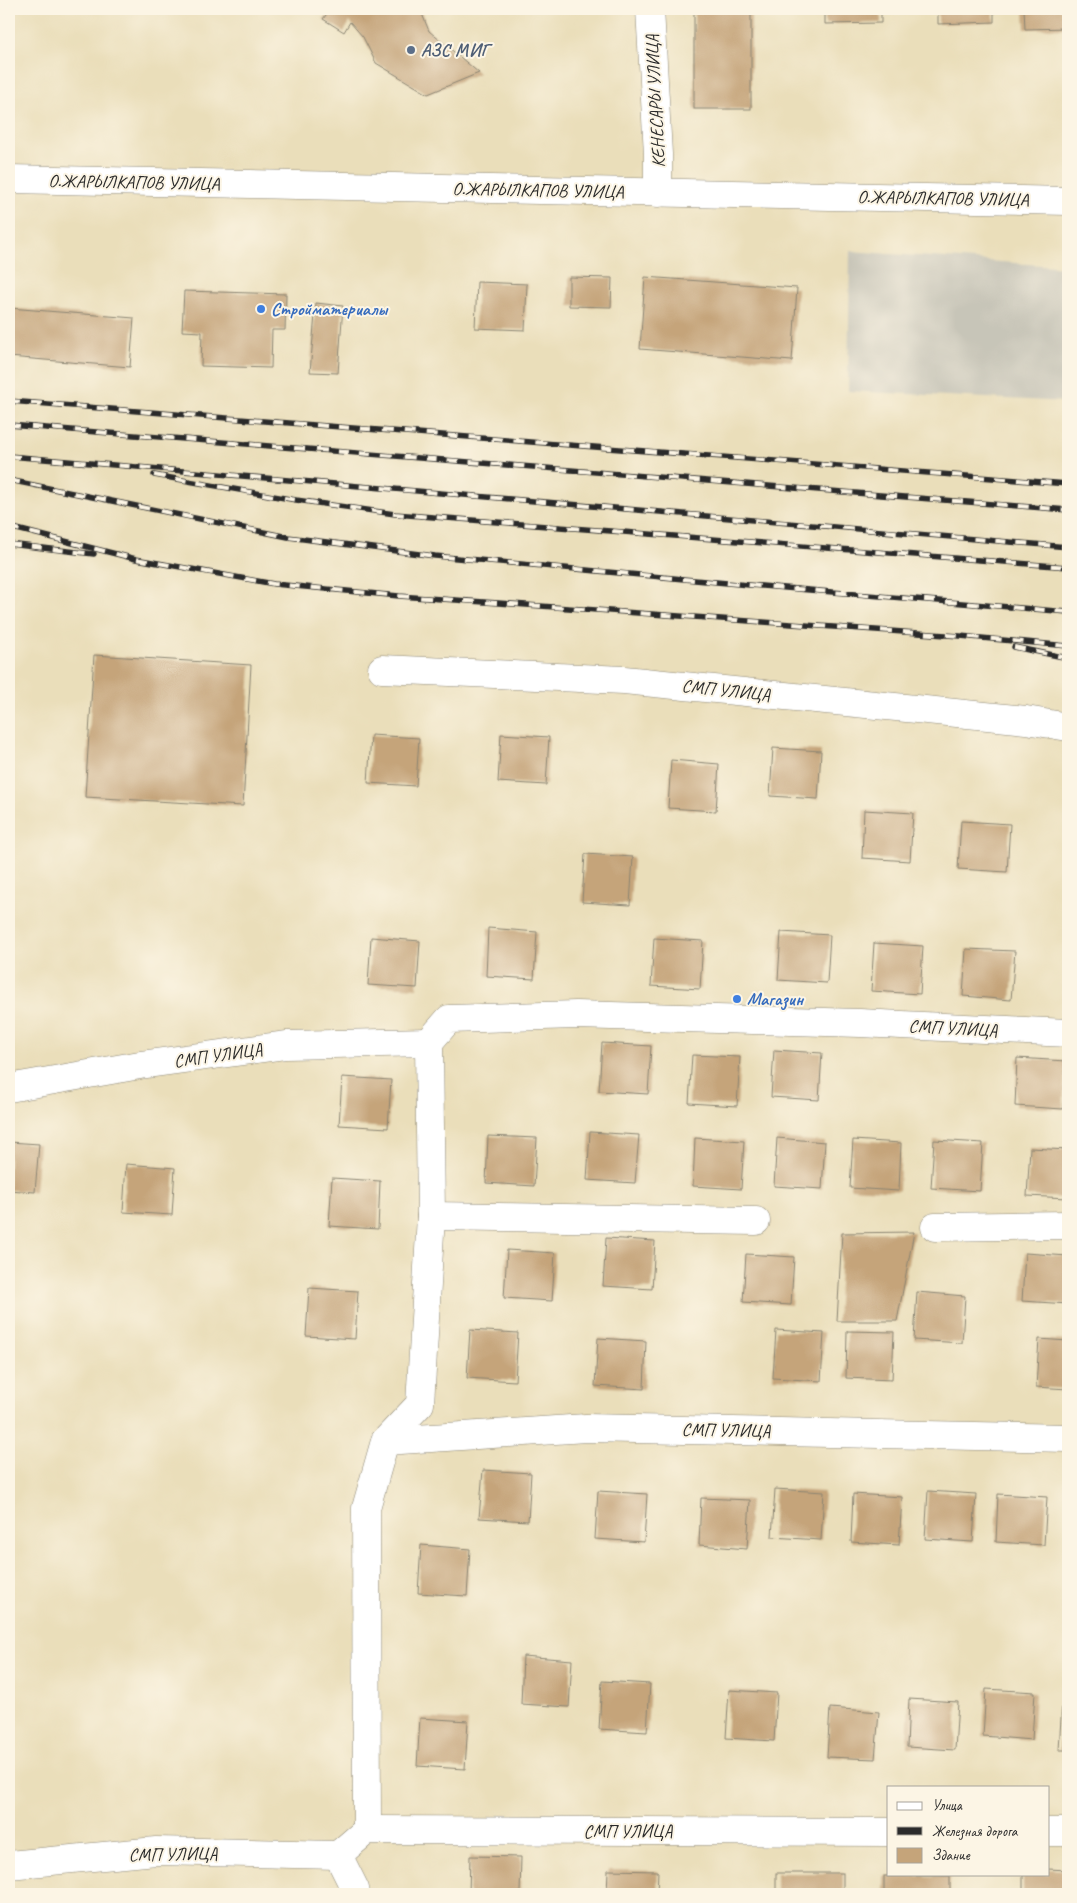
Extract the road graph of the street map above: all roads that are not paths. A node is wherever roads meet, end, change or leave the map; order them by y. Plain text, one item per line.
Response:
1 (650, 9) edge
2 (9, 179) edge
3 (658, 193) junction
4 (1068, 201) edge
5 (382, 669) dead end
6 (1068, 727) edge
7 (1068, 1033) edge
8 (429, 1042) junction
9 (9, 1088) edge
10 (431, 1216) junction
11 (756, 1222) dead end
12 (1068, 1225) edge
13 (935, 1227) dead end
14 (1068, 1438) edge
15 (385, 1442) junction
16 (367, 1830) junction
17 (887, 1832) edge
18 (1050, 1832) edge
19 (1068, 1832) edge
20 (338, 1855) junction
21 (9, 1865) edge
22 (356, 1894) edge

1 - 3 street, КЕНЕСАРЫ УЛИЦА
2 - 3 street, О.ЖАРЫЛКАПОВ УЛИЦА
3 - 4 street, О.ЖАРЫЛКАПОВ УЛИЦА
5 - 6 street, СМП УЛИЦА
7 - 8 street, СМП УЛИЦА
8 - 9 street, СМП УЛИЦА
8 - 10 street
10 - 11 street
10 - 15 street
12 - 13 street
14 - 15 street, СМП УЛИЦА
15 - 16 street
16 - 17 street, СМП УЛИЦА
16 - 20 street
18 - 19 street
20 - 21 street, СМП УЛИЦА
20 - 22 street

